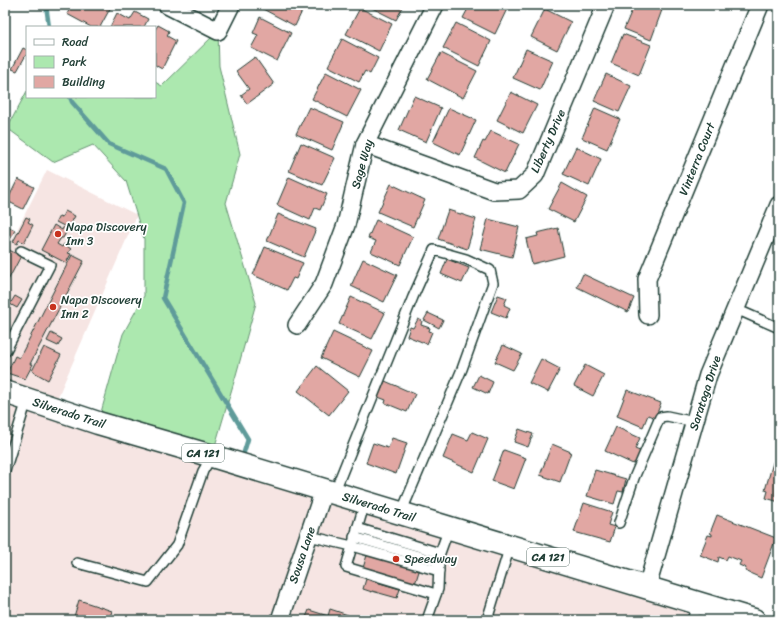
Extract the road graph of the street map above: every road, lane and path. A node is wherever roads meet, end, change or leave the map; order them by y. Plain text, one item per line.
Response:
1 (167, 5) edge
2 (231, 5) edge
3 (436, 5) edge
4 (606, 5) edge
5 (760, 5) edge
6 (365, 144) junction
7 (777, 214) edge
8 (21, 251) dead end
9 (736, 309) junction
10 (648, 315) dead end
11 (297, 325) dead end
12 (779, 328) edge
13 (5, 352) edge
14 (5, 392) edge
15 (28, 400) junction
16 (694, 422) junction
17 (212, 456) junction
18 (5, 471) edge
19 (329, 491) junction
20 (365, 502) junction
21 (401, 514) junction
22 (619, 523) dead end
23 (449, 528) junction
24 (309, 536) junction
25 (354, 537) junction
26 (510, 546) junction
27 (439, 562) junction
28 (77, 563) dead end
29 (647, 586) junction
30 (436, 594) junction
31 (695, 612) edge
32 (280, 620) edge
33 (427, 620) edge
34 (487, 620) edge
35 (754, 620) edge

1 - 2 street
3 - 6 street, Sage Way
4 - 6 street, Liberty Drive
5 - 10 street, Vinterra Court
6 - 11 street, Sage Way
7 - 9 street, Saratoga Drive
8 - 13 lane
9 - 12 lane
9 - 16 street, Saratoga Drive
14 - 15 main road, Silverado Trail / CA 121
15 - 17 main road, Silverado Trail / CA 121
15 - 18 lane
16 - 22 lane
16 - 29 street, Saratoga Drive
17 - 19 main road, Silverado Trail / CA 121
17 - 28 lane
19 - 20 main road, Silverado Trail / CA 121
19 - 21 lane
19 - 24 street, Sousa Lane
20 - 21 main road, Silverado Trail / CA 121
20 - 25 lane
21 - 23 main road, Silverado Trail / CA 121
23 - 26 main road, Silverado Trail / CA 121
23 - 27 lane
24 - 25 lane
24 - 32 street, Sousa Lane
25 - 27 lane
25 - 27 lane
25 - 30 lane
26 - 29 main road, Silverado Trail / CA 121
26 - 34 lane
27 - 30 lane
29 - 31 main road, Silverado Trail / CA 121
30 - 33 lane
31 - 35 main road, Silverado Trail / CA 121

